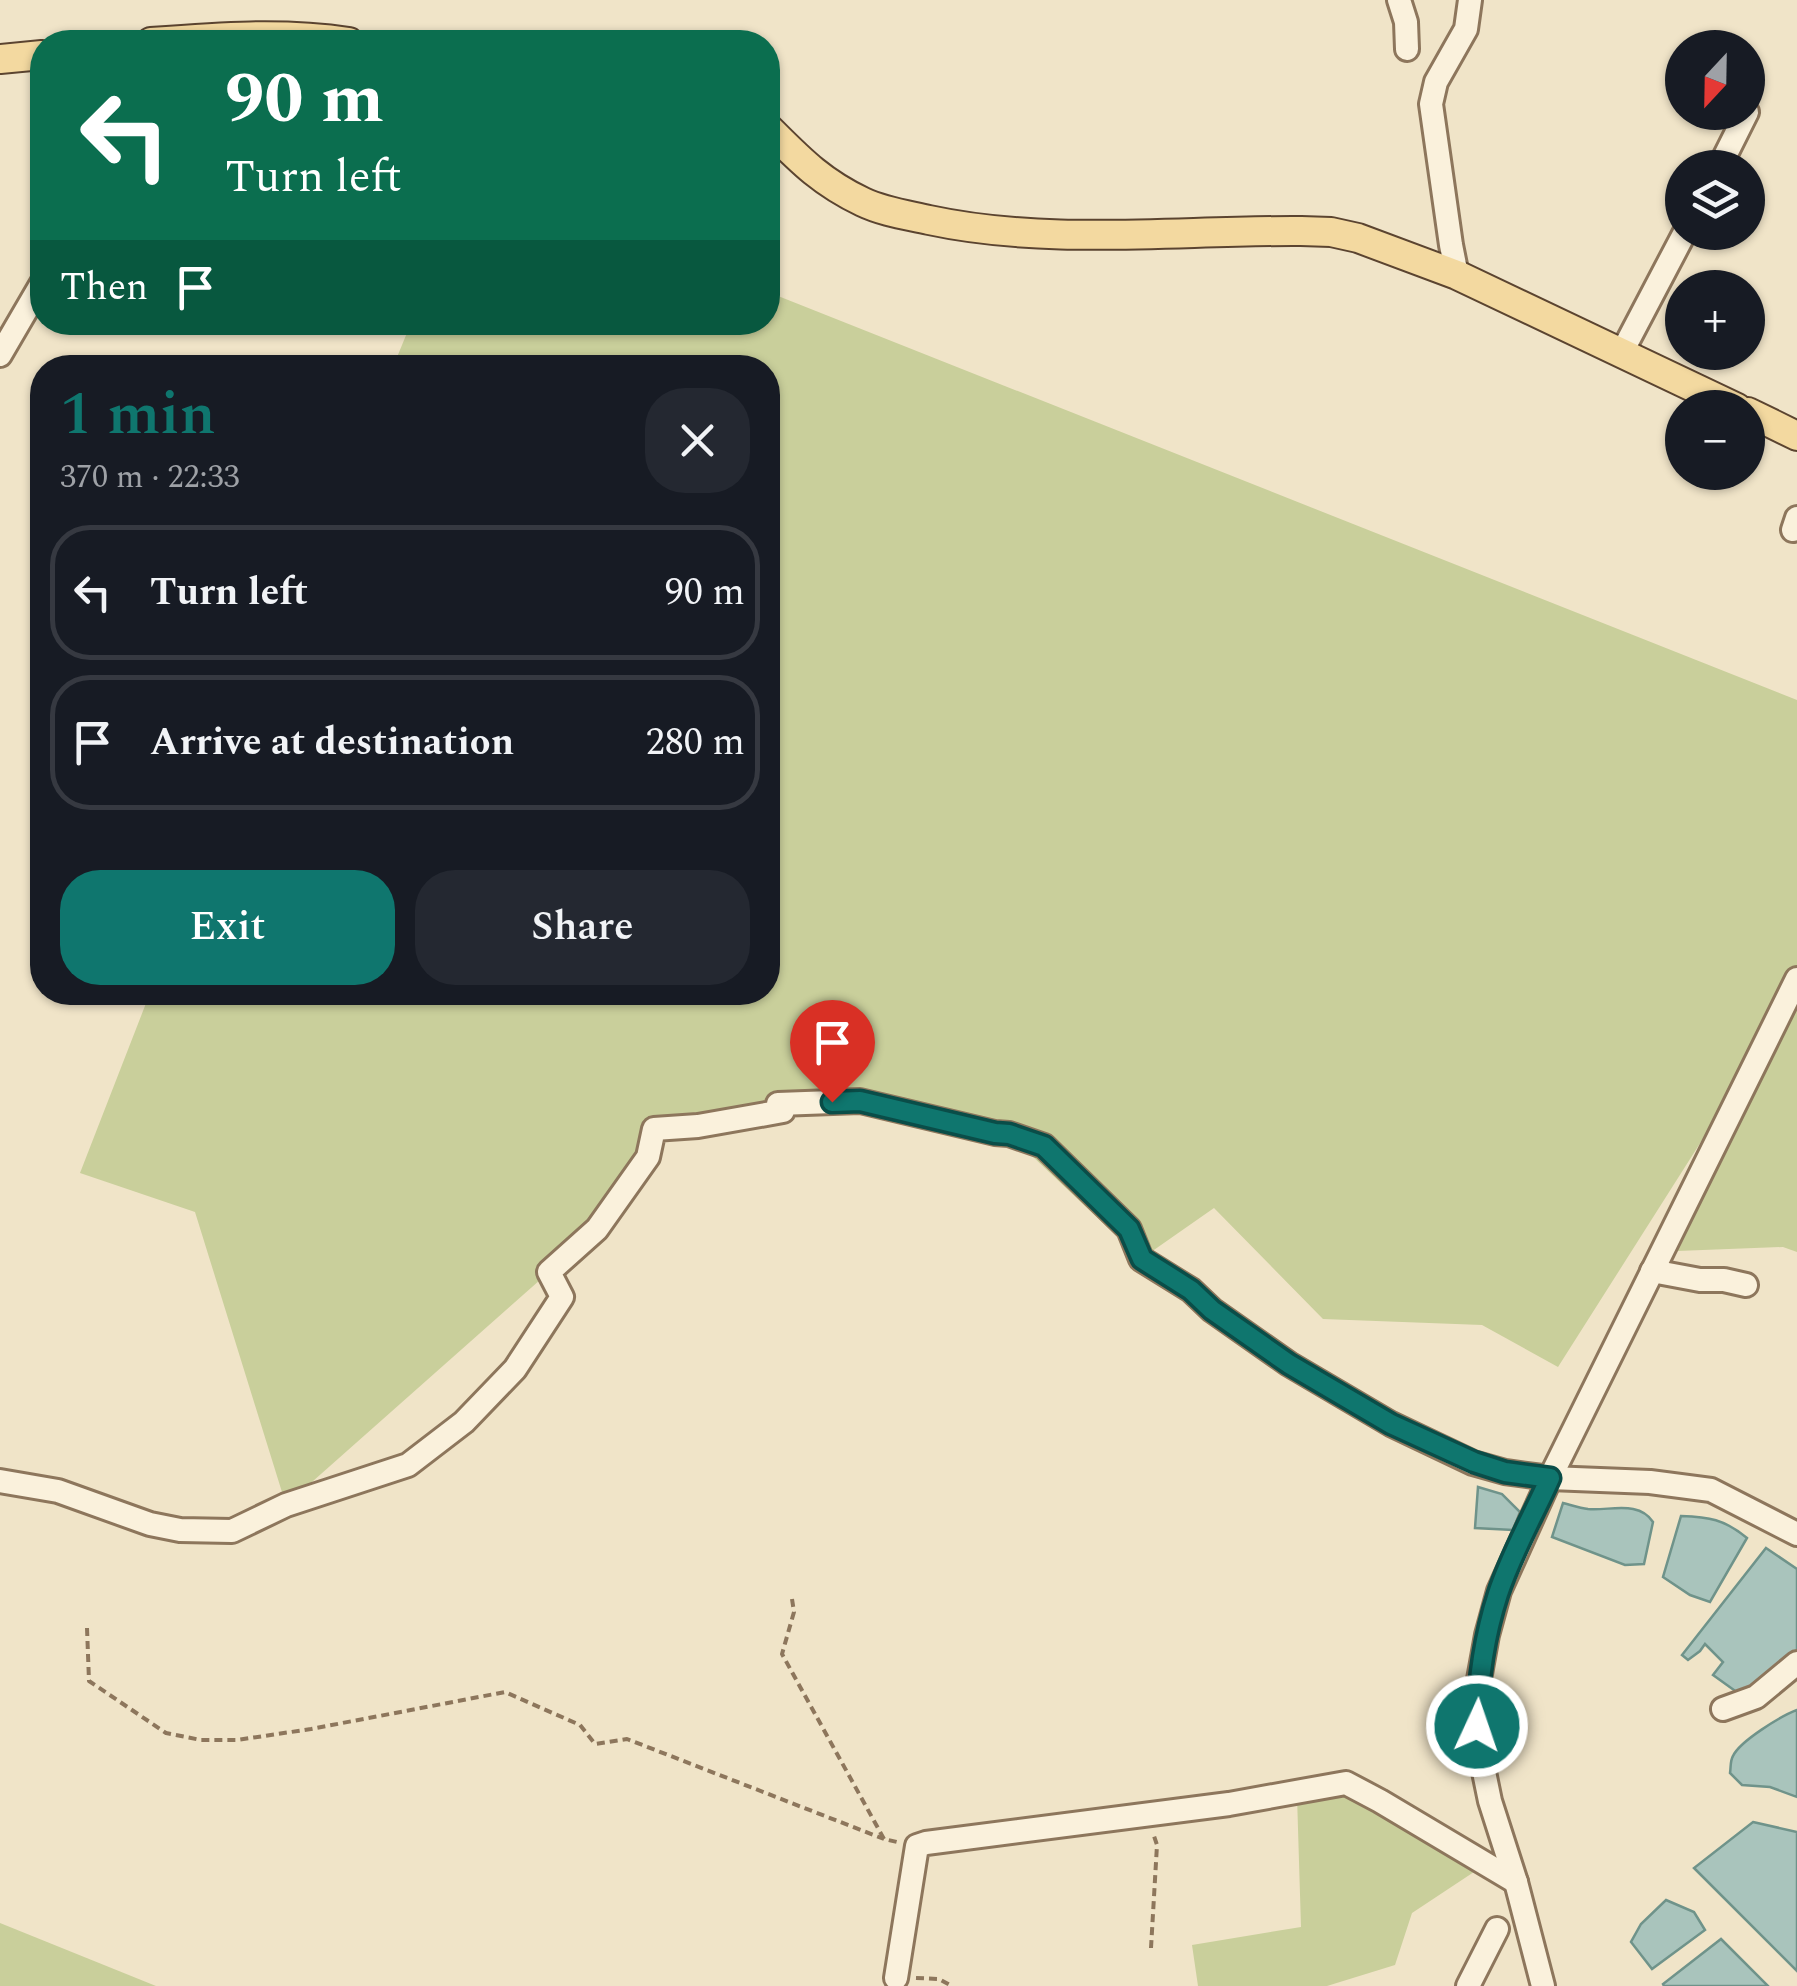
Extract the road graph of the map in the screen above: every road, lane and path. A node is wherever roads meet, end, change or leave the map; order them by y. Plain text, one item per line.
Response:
1 (1398, 0) edge
2 (1470, 0) edge
3 (1407, 49) dead end
4 (30, 55) edge
5 (0, 59) edge
6 (780, 140) edge
7 (1676, 250) edge
8 (1457, 275) junction
9 (30, 304) edge
10 (1622, 352) junction
11 (0, 355) edge
12 (1701, 390) edge
13 (1765, 420) edge
14 (1797, 436) edge
15 (1797, 980) edge
16 (1652, 1271) junction
17 (1746, 1286) dead end
18 (1550, 1478) junction
19 (0, 1480) edge
20 (1797, 1534) edge
21 (792, 1599) dead end
22 (87, 1628) dead end
23 (1797, 1663) edge
24 (1723, 1709) dead end
25 (1147, 1814) junction
26 (884, 1839) junction
27 (916, 1846) junction
28 (1516, 1882) junction
29 (1497, 1929) dead end
30 (1151, 1948) dead end
31 (896, 1978) joint
32 (952, 1986) edge
33 (1468, 1986) edge
34 (1543, 1986) edge

1 - 3 street
2 - 8 street
4 - 5 main road
6 - 8 main road
7 - 10 street
8 - 10 main road
9 - 11 street
10 - 12 main road
13 - 14 main road
15 - 16 street
16 - 17 street
16 - 18 street
18 - 19 street
18 - 20 street
18 - 28 street
21 - 26 path
22 - 26 path
23 - 24 street
25 - 27 street
25 - 28 street
25 - 30 path
26 - 27 path
27 - 31 street
28 - 34 street
29 - 33 street
31 - 32 path

